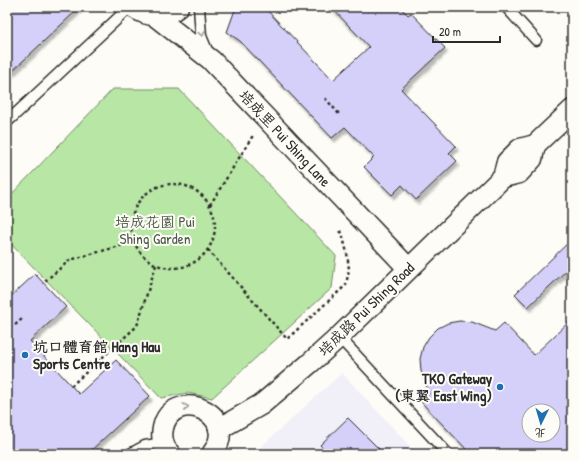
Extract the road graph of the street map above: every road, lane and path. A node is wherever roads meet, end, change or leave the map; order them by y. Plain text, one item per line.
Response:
1 (130, 7) edge
2 (133, 7) edge
3 (178, 7) edge
4 (199, 7) edge
5 (506, 7) edge
6 (155, 16) junction
7 (536, 40) dead end
8 (212, 60) junction
9 (325, 98) dead end
10 (572, 110) edge
11 (339, 114) dead end
12 (564, 120) edge
13 (7, 122) edge
14 (257, 142) dead end
15 (210, 205) junction
16 (337, 227) dead end
17 (134, 242) junction
18 (208, 250) junction
19 (156, 265) junction
20 (408, 268) junction
21 (45, 281) dead end
22 (22, 319) dead end
23 (15, 325) dead end
24 (339, 337) junction
25 (71, 386) dead end
26 (219, 429) junction
27 (166, 448) edge
28 (130, 454) edge
29 (212, 454) edge
30 (448, 454) edge

1 - 13 lane
2 - 6 street, 培成里 Pui Shing Lane
3 - 6 street
4 -> 8 lane
5 - 7 lane
6 - 8 street, 培成里 Pui Shing Lane
8 - 20 street, 培成里 Pui Shing Lane
9 - 11 path
10 - 12 street, 培成路 Pui Shing Road
12 - 20 street, 培成路 Pui Shing Road
14 - 15 path
15 - 17 path
15 - 18 path
16 - 18 path
17 - 19 path
17 - 21 path
18 - 19 path
19 - 25 path
20 - 24 street, 培成路 Pui Shing Road
22 - 23 path
24 - 26 street, 培成路 Pui Shing Road
24 - 30 lane
27 -> 26 street
26 - 29 street
27 - 28 lane

